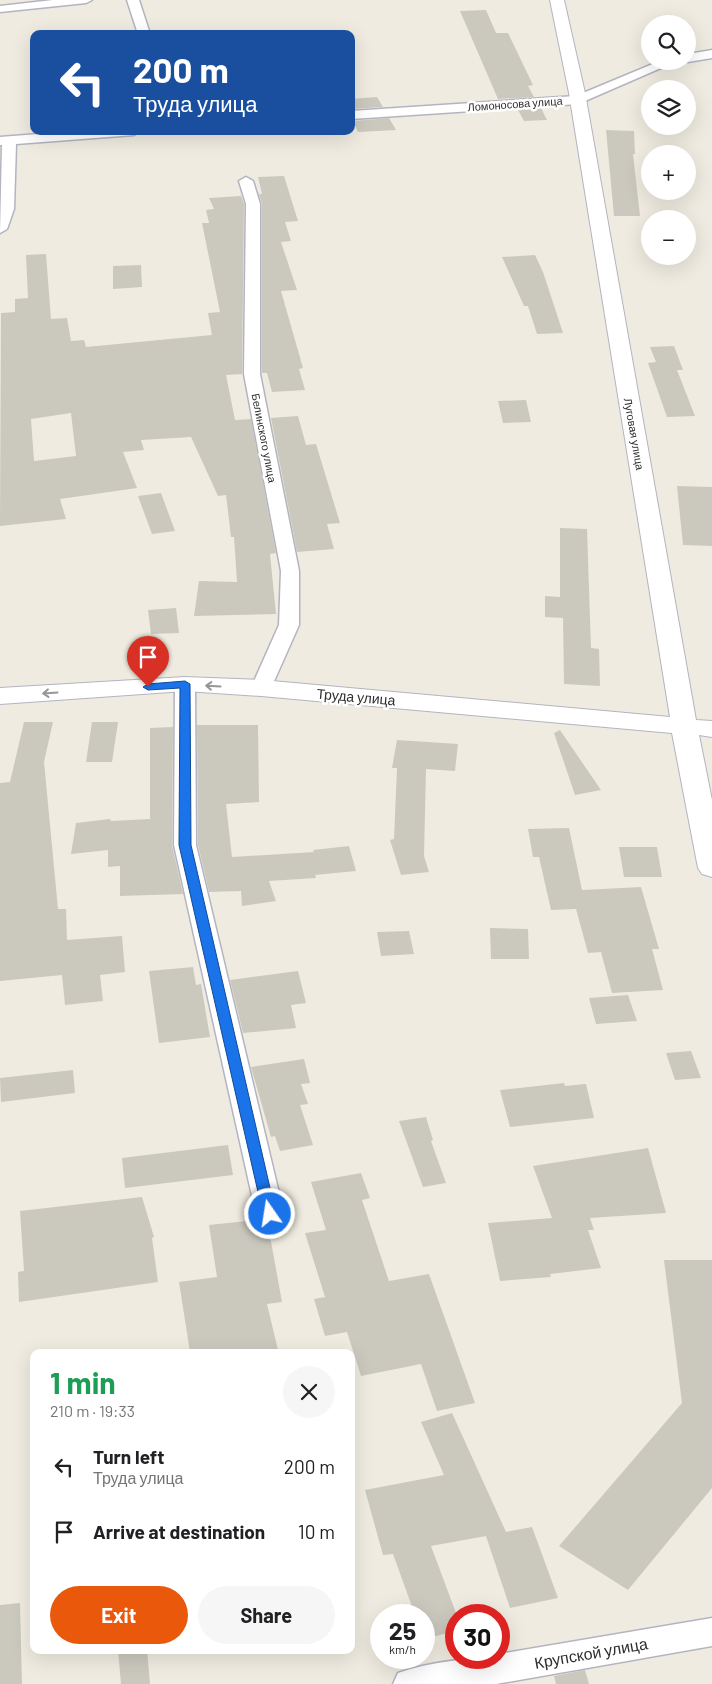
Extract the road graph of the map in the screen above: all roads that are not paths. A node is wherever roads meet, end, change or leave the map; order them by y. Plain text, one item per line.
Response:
1 (86, 0) edge
2 (133, 0) edge
3 (557, 0) edge
4 (0, 9) edge
5 (143, 30) edge
6 (712, 54) edge
7 (696, 57) edge
8 (649, 70) edge
9 (578, 100) junction
10 (355, 115) edge
11 (82, 135) edge
12 (5, 141) edge
13 (246, 181) dead end
14 (0, 229) edge
15 (185, 684) junction
16 (261, 688) junction
17 (0, 696) edge
18 (684, 727) junction
19 (712, 729) edge
20 (712, 868) edge
21 (270, 1214) dead end
22 (712, 1632) edge
23 (410, 1684) edge

1 - 4 street
2 - 5 street
3 - 9 street, Луговая улица
6 - 7 street
8 - 9 street, Ломоносова улица
9 - 10 street, Ломоносова улица
9 - 18 street, Луговая улица
11 - 12 street
12 - 14 street
13 - 16 street, Белинского улица
16 -> 15 street, Труда улица
15 -> 17 street, Труда улица
15 - 21 street
16 - 18 street, Труда улица
18 - 19 street, Труда улица
18 - 20 street, Луговая улица
22 - 23 street, Крупской улица

